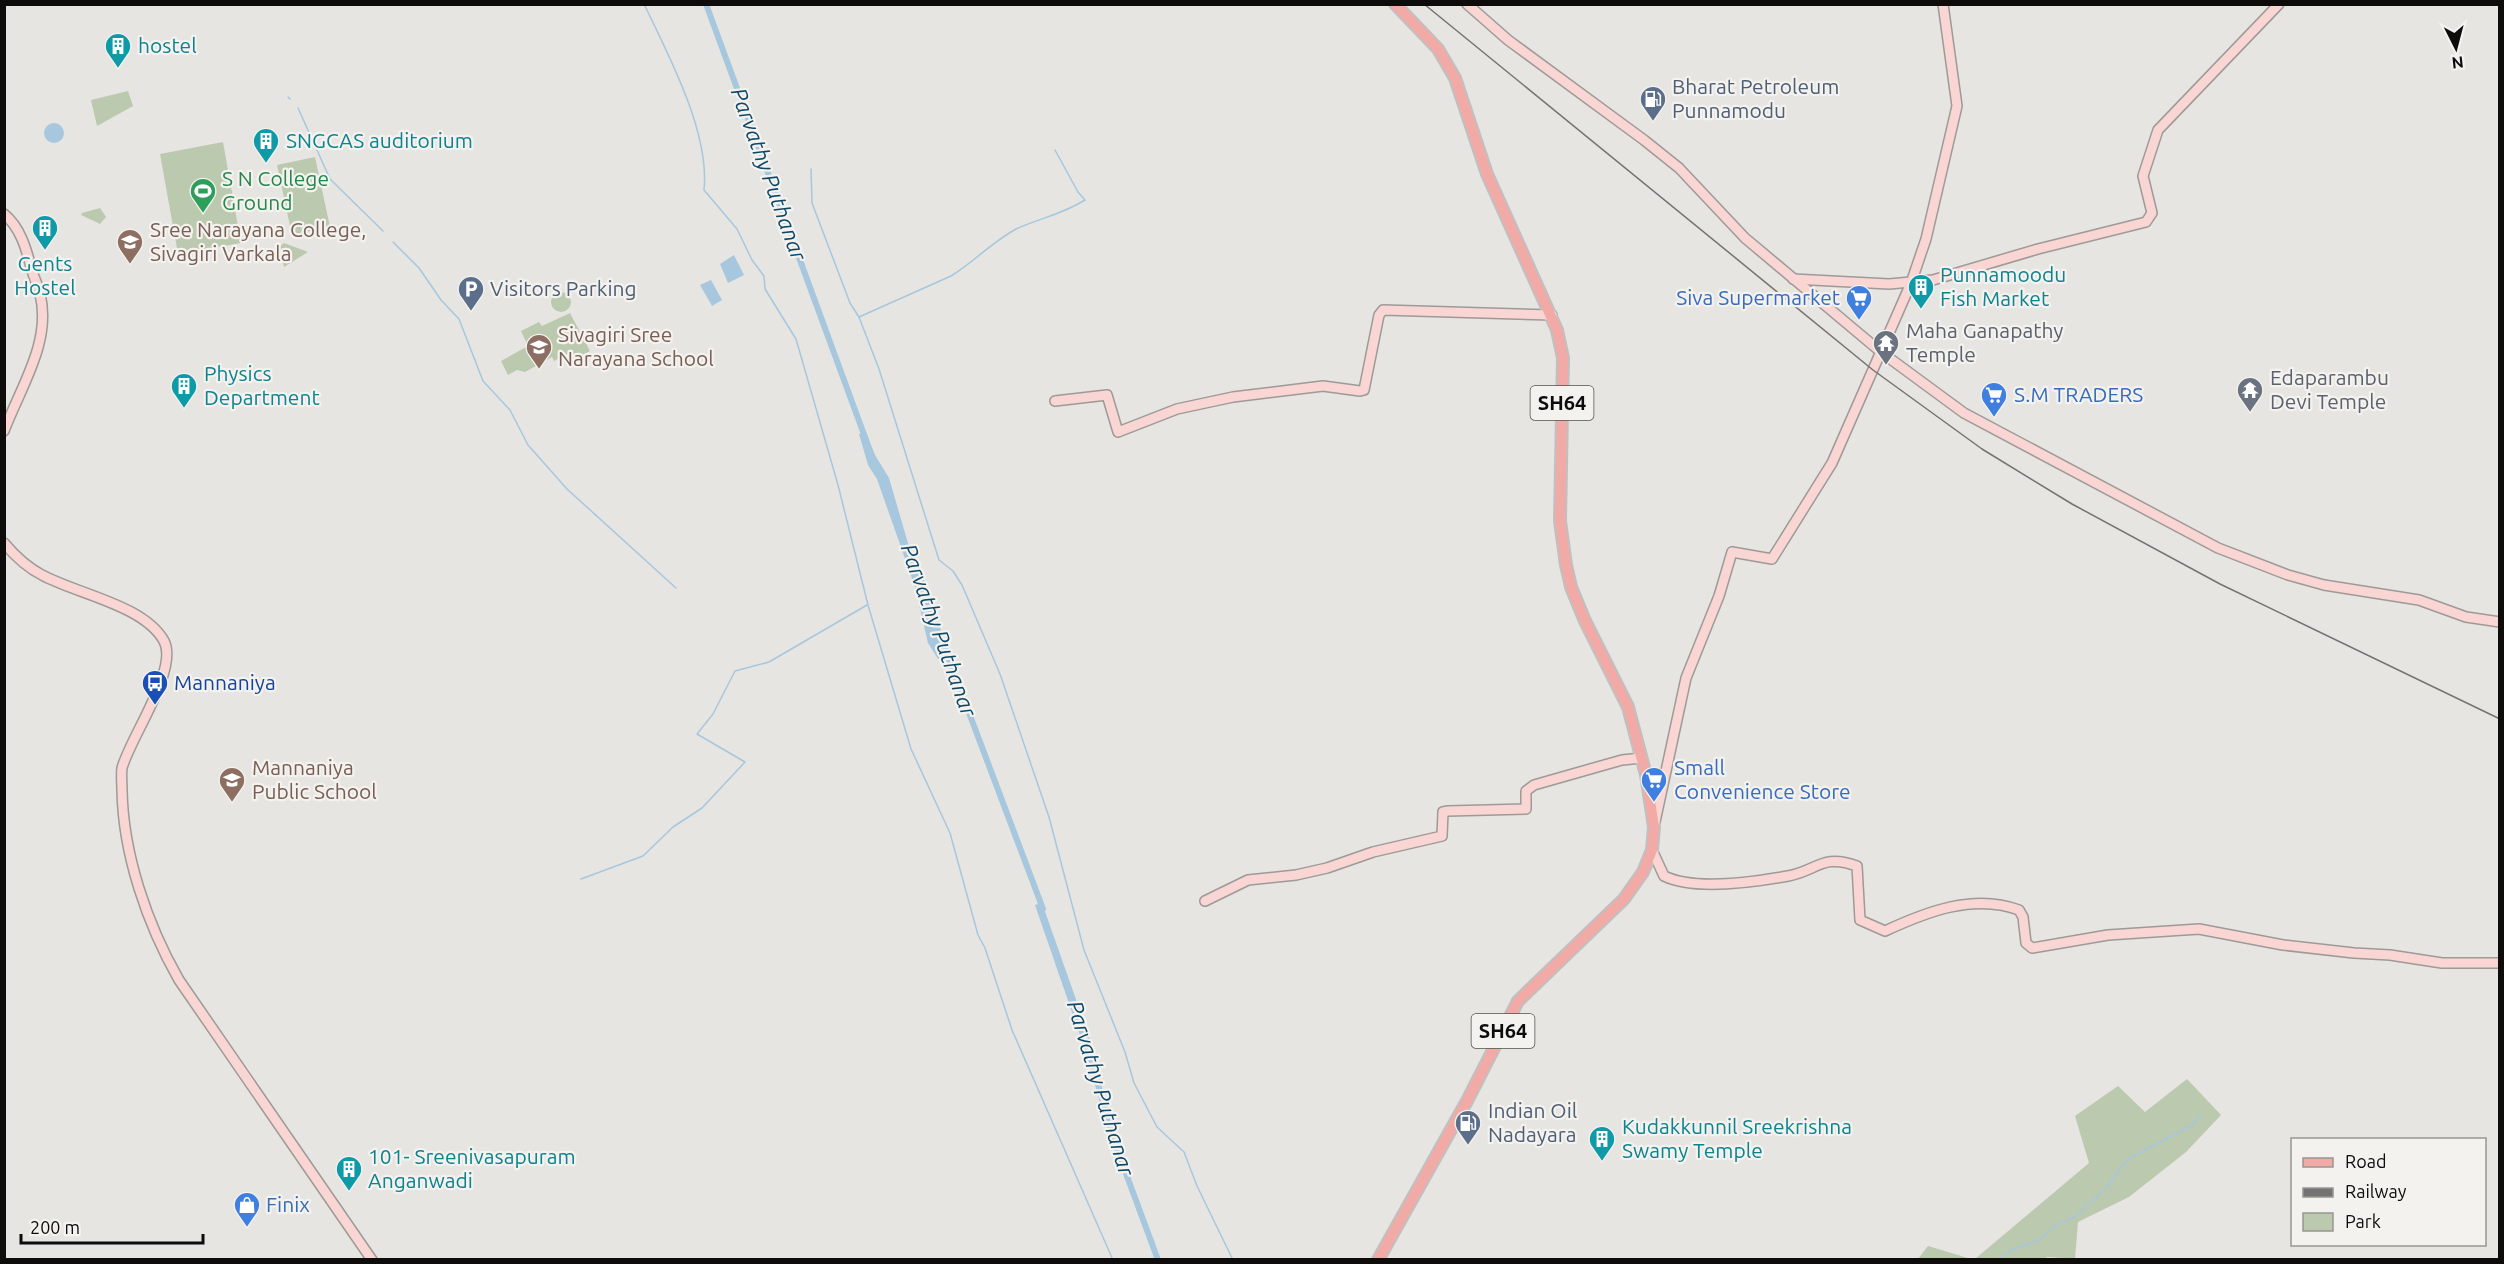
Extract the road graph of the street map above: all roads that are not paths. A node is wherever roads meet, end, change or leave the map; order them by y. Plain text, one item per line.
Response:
1 (1395, 4) edge
2 (1943, 4) edge
3 (2279, 4) edge
4 (1473, 6) edge
5 (4, 214) edge
6 (1793, 279) junction
7 (1911, 283) junction
8 (1552, 315) junction
9 (1881, 352) junction
10 (1055, 401) dead end
11 (4, 432) edge
12 (4, 543) edge
13 (2499, 622) edge
14 (1642, 758) junction
15 (1654, 827) junction
16 (1652, 850) junction
17 (1205, 902) dead end
18 (2499, 963) edge
19 (372, 1260) edge
20 (1378, 1260) edge

1 - 8 main road, SH64
2 - 7 main road
3 - 7 main road
4 - 6 main road
5 - 11 main road
6 - 7 main road
6 - 9 main road
7 - 9 main road
8 - 10 main road
8 - 14 main road, SH64
9 - 13 main road
9 - 15 main road
12 - 19 main road
14 - 15 main road, SH64
14 - 17 main road
15 - 16 main road, SH64
16 - 18 main road
16 - 20 main road, SH64

